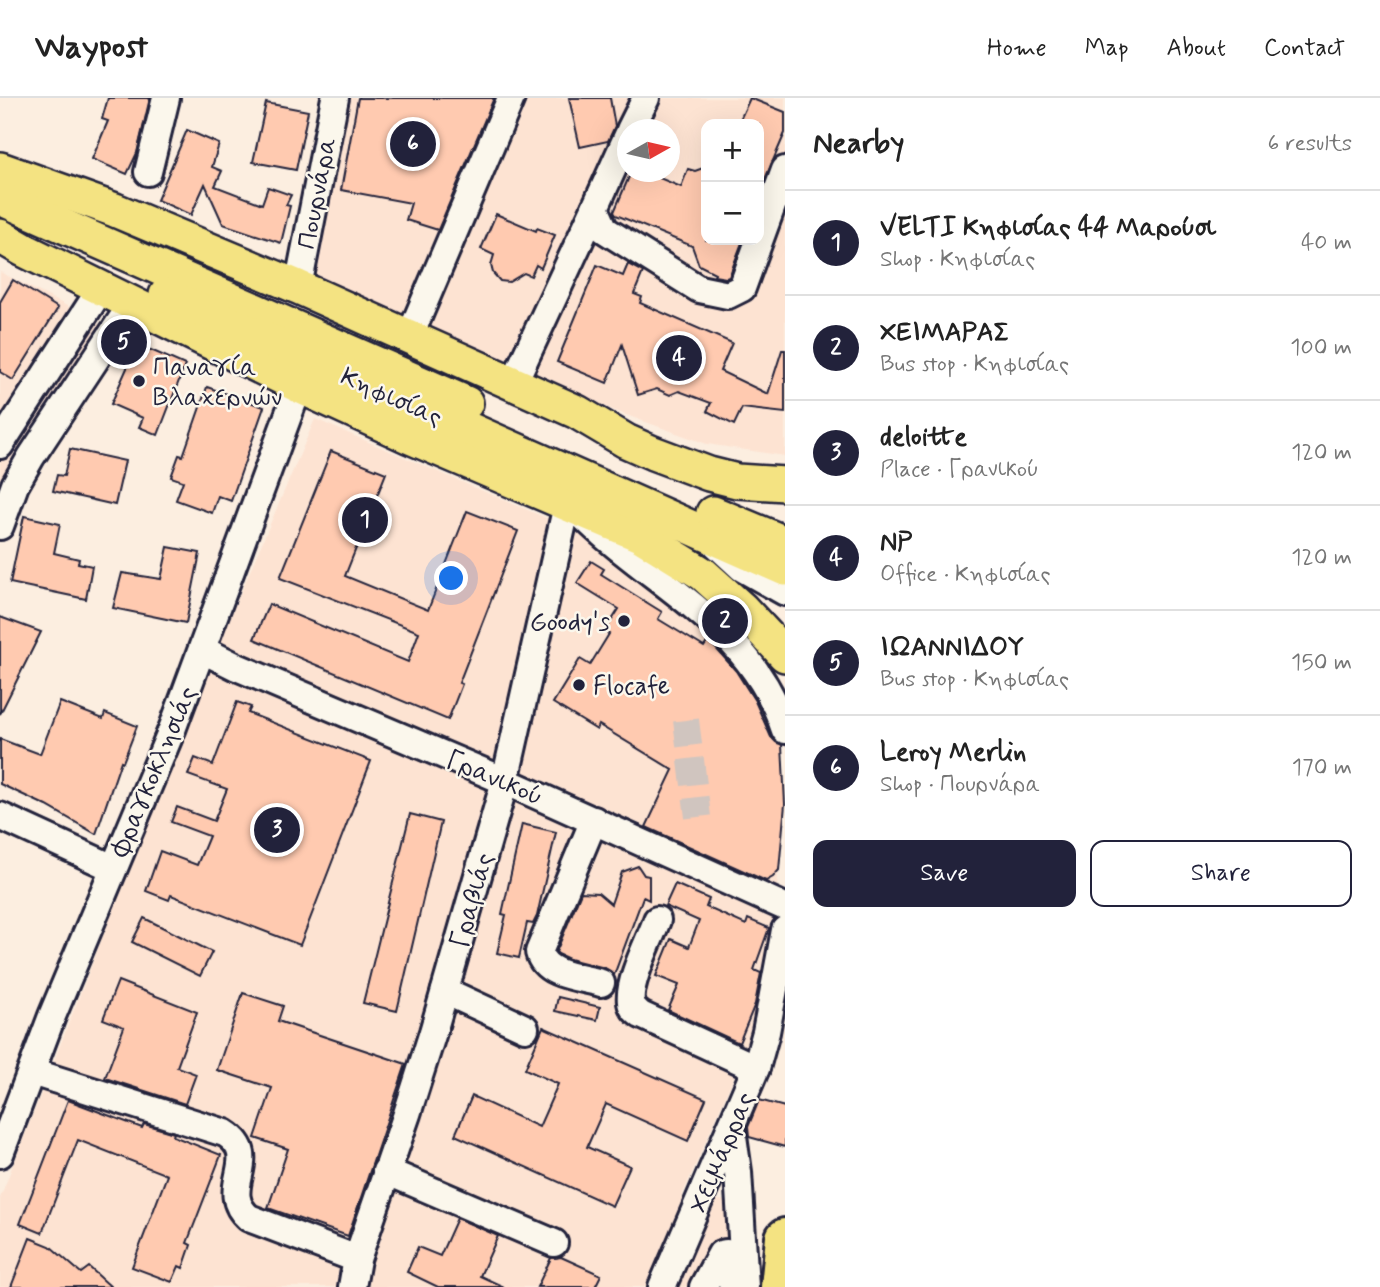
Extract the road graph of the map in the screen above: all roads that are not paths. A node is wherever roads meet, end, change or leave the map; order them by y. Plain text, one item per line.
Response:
1 (166, 98) edge
2 (335, 98) edge
3 (511, 98) edge
4 (646, 98) edge
5 (636, 119) edge
6 (617, 159) edge
7 (785, 170) edge
8 (0, 172) edge
9 (148, 172) dead end
10 (0, 198) edge
11 (595, 208) junction
12 (0, 222) edge
13 (0, 236) edge
14 (0, 257) edge
15 (298, 287) junction
16 (93, 301) junction
17 (124, 316) junction
18 (272, 316) junction
19 (200, 336) junction
20 (409, 338) junction
21 (513, 384) junction
22 (299, 386) junction
23 (577, 412) junction
24 (0, 445) edge
25 (785, 462) edge
26 (785, 484) edge
27 (571, 507) junction
28 (0, 526) edge
29 (702, 532) junction
30 (785, 542) edge
31 (785, 569) edge
32 (785, 592) edge
33 (203, 650) junction
34 (785, 655) edge
35 (785, 730) edge
36 (505, 780) junction
37 (0, 816) edge
38 (594, 820) junction
39 (113, 868) junction
40 (785, 907) edge
41 (657, 920) dead end
42 (785, 930) edge
43 (601, 983) dead end
44 (445, 991) junction
45 (525, 1028) dead end
46 (756, 1068) junction
47 (32, 1072) junction
48 (732, 1127) junction
49 (0, 1154) edge
50 (386, 1171) junction
51 (785, 1238) edge
52 (554, 1243) dead end
53 (357, 1259) junction
54 (352, 1287) edge
55 (662, 1287) edge
56 (703, 1287) edge
57 (732, 1287) edge
58 (745, 1287) edge
59 (780, 1287) edge

1 - 9 street
2 - 15 street, Πουρνάρα
3 - 20 street
4 - 5 street
6 - 11 street
7 - 11 street
8 - 15 main road
8 - 18 main road
10 - 18 main road, Κηφισίας
11 - 21 street
12 - 29 main road, Κηφισίας
13 - 19 main road
14 - 16 main road
15 - 20 main road
16 - 17 main road
16 - 24 street
17 - 19 main road
17 - 28 street
18 - 30 main road, Κηφισίας
19 - 22 main road, Κηφισίας
20 - 21 main road
21 - 23 main road
22 - 27 main road, Κηφισίας
22 - 33 street, Φραγκοκλησιάς
23 - 25 main road
23 - 26 main road
27 - 34 main road, Κηφισίας
27 - 35 street
27 - 36 street, Γραβιάς
29 - 31 main road, Κηφισίας
29 - 32 street
33 - 36 street, Γρανικού
33 - 39 street, Φραγκοκλησιάς
36 - 38 street, Γρανικού
36 - 44 street, Γραβιάς
37 - 39 street
38 - 40 street, Γρανικού
38 - 43 street
39 - 47 street, Φραγκοκλησιάς
41 - 46 street
42 - 46 street, Χειμάρρας
44 - 45 street
44 - 50 street, Γραβιάς
46 - 48 street, Χειμάρρας
47 - 49 street, Φραγκοκλησιάς
47 - 53 street
48 - 55 street, Χειμάρρας
48 - 58 street
50 - 52 street
50 - 53 street, Γραβιάς
51 - 59 highway
53 - 54 street, Γραβιάς
56 - 57 street

